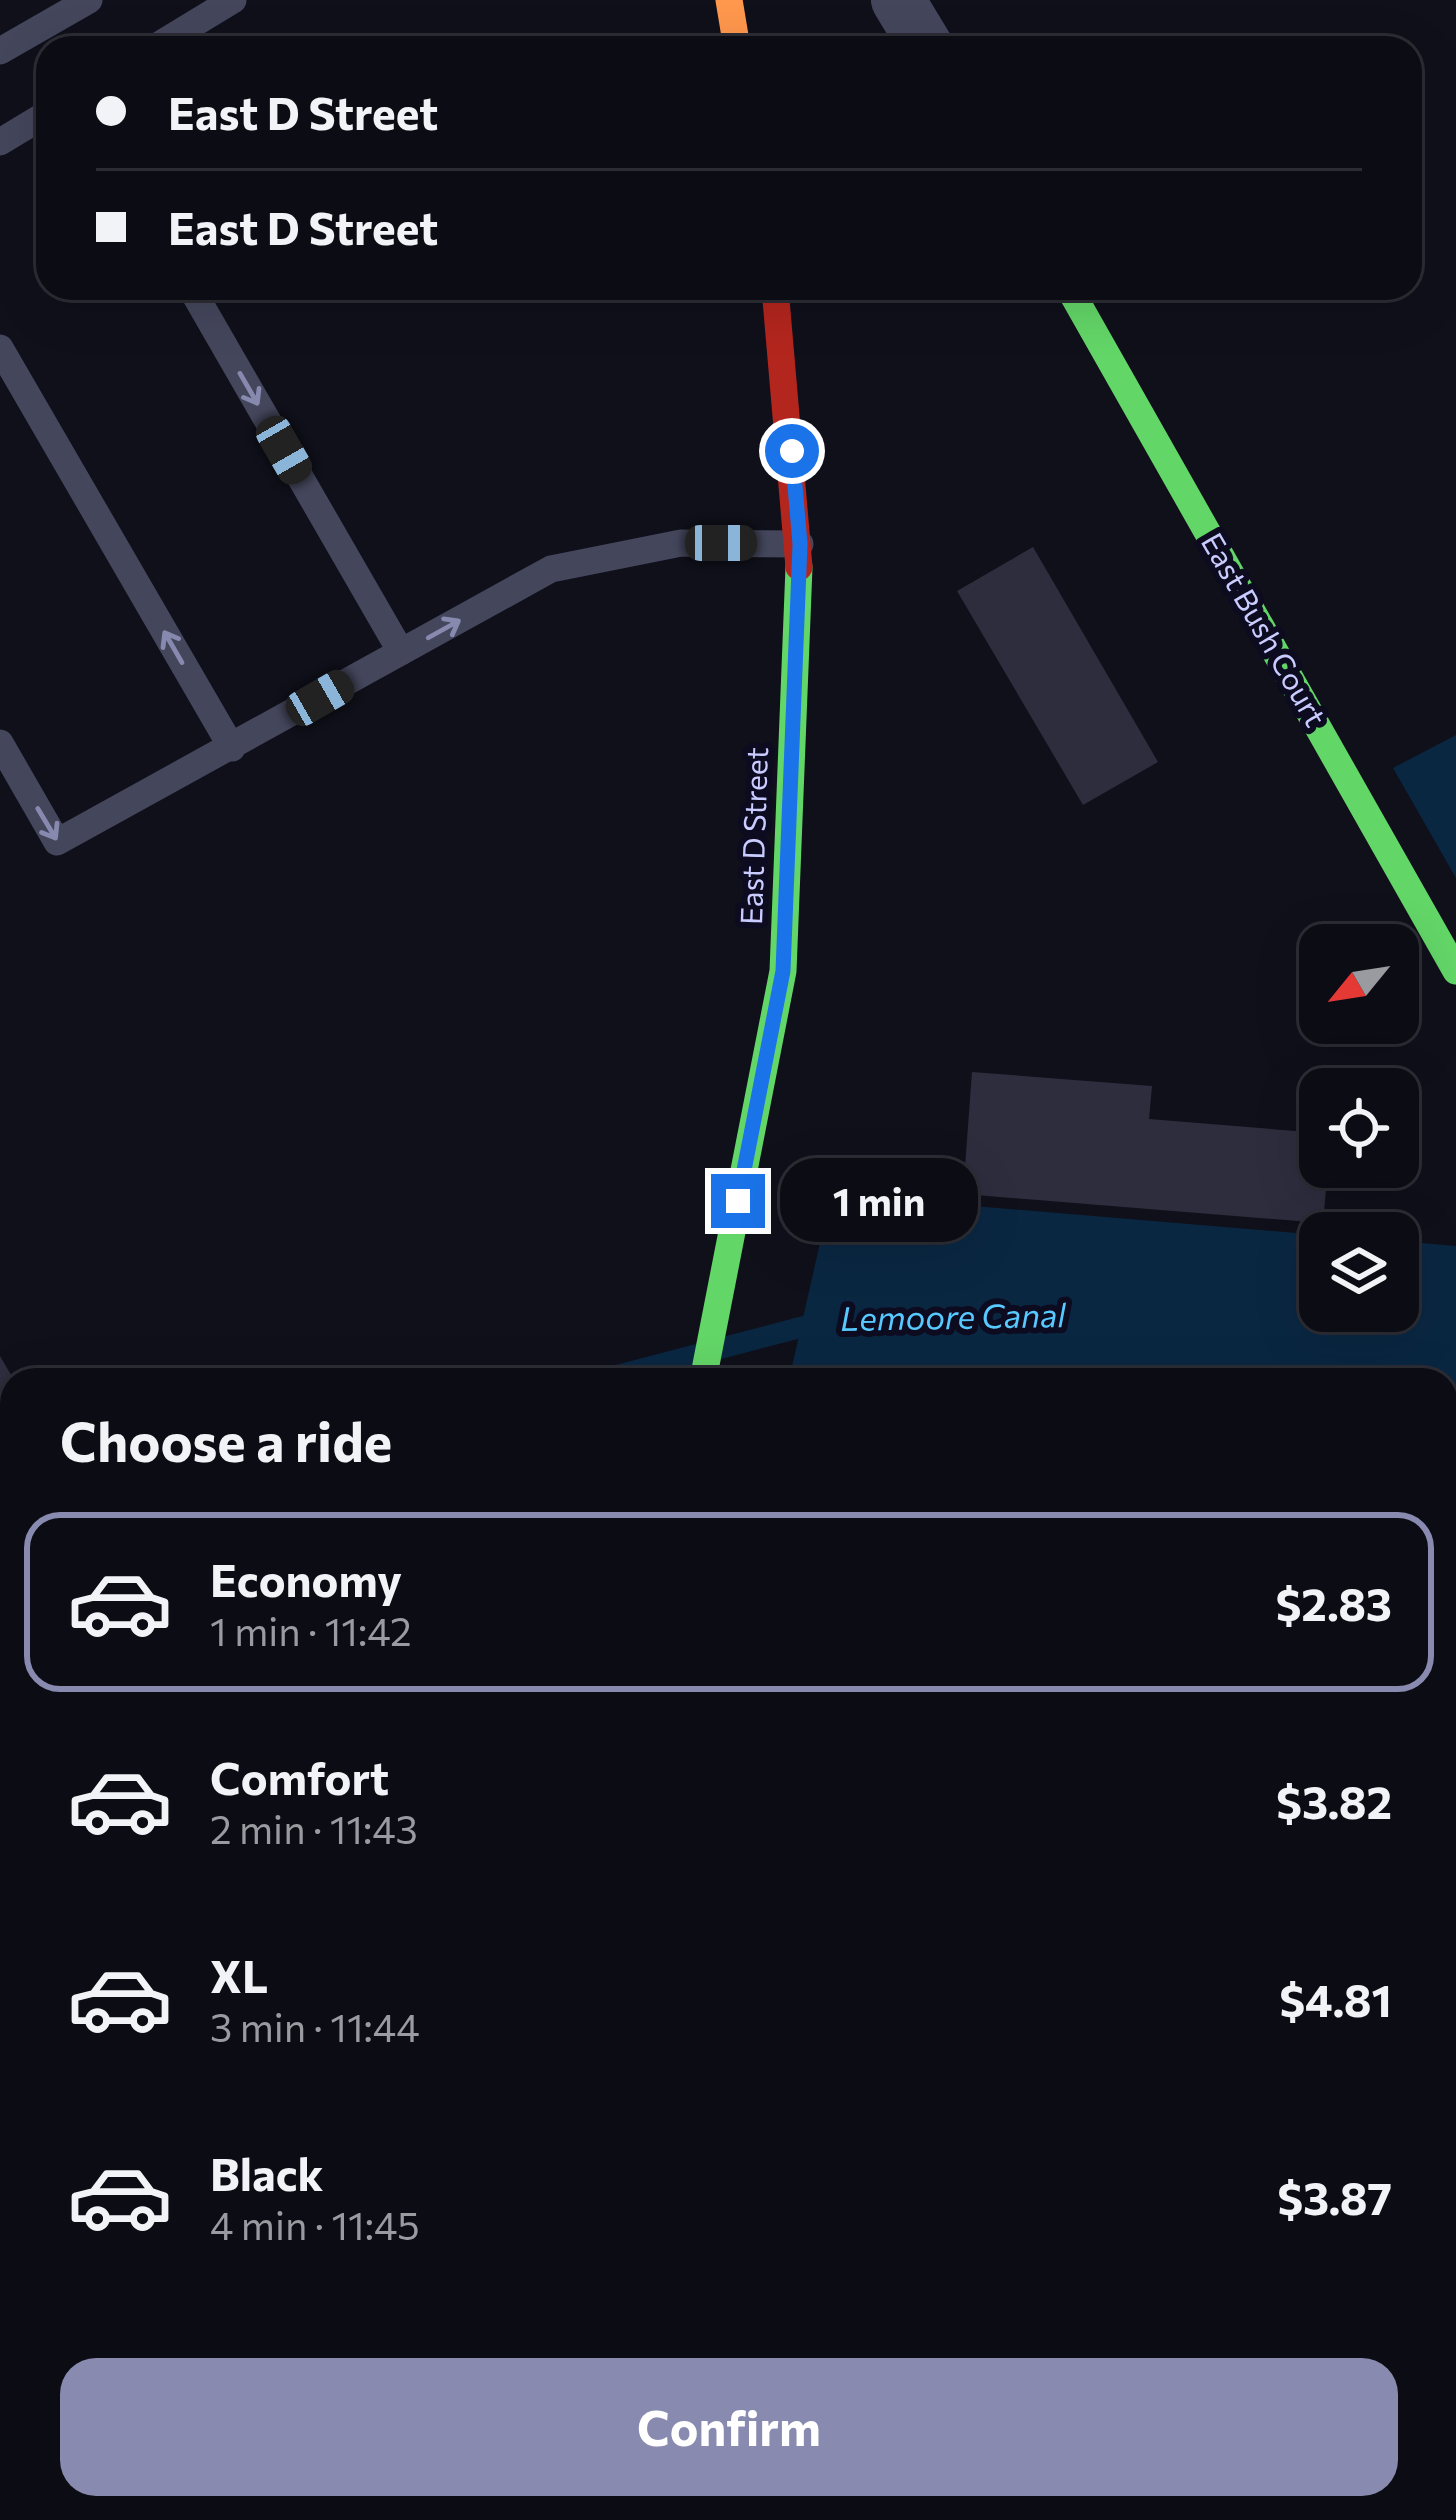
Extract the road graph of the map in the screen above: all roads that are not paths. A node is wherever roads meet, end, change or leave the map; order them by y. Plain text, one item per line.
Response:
1 (89, 0) edge
2 (233, 0) edge
3 (729, 0) edge
4 (898, 0) edge
5 (174, 36) edge
6 (735, 36) edge
7 (920, 36) edge
8 (0, 51) edge
9 (36, 120) edge
10 (0, 142) edge
11 (198, 300) edge
12 (776, 300) edge
13 (1076, 300) edge
14 (0, 348) edge
15 (800, 544) junction
16 (401, 652) junction
17 (0, 743) edge
18 (232, 748) junction
19 (1456, 971) edge
20 (705, 1368) edge

1 - 8 lane
2 - 5 lane
3 - 6 main road
4 - 7 street
9 - 10 lane
11 -> 16 lane
12 - 15 main road, East D Street
13 - 19 main road, East Bush Court
18 -> 14 lane
16 -> 15 lane
15 - 20 main road, East D Street
16 - 18 lane
17 -> 18 lane

